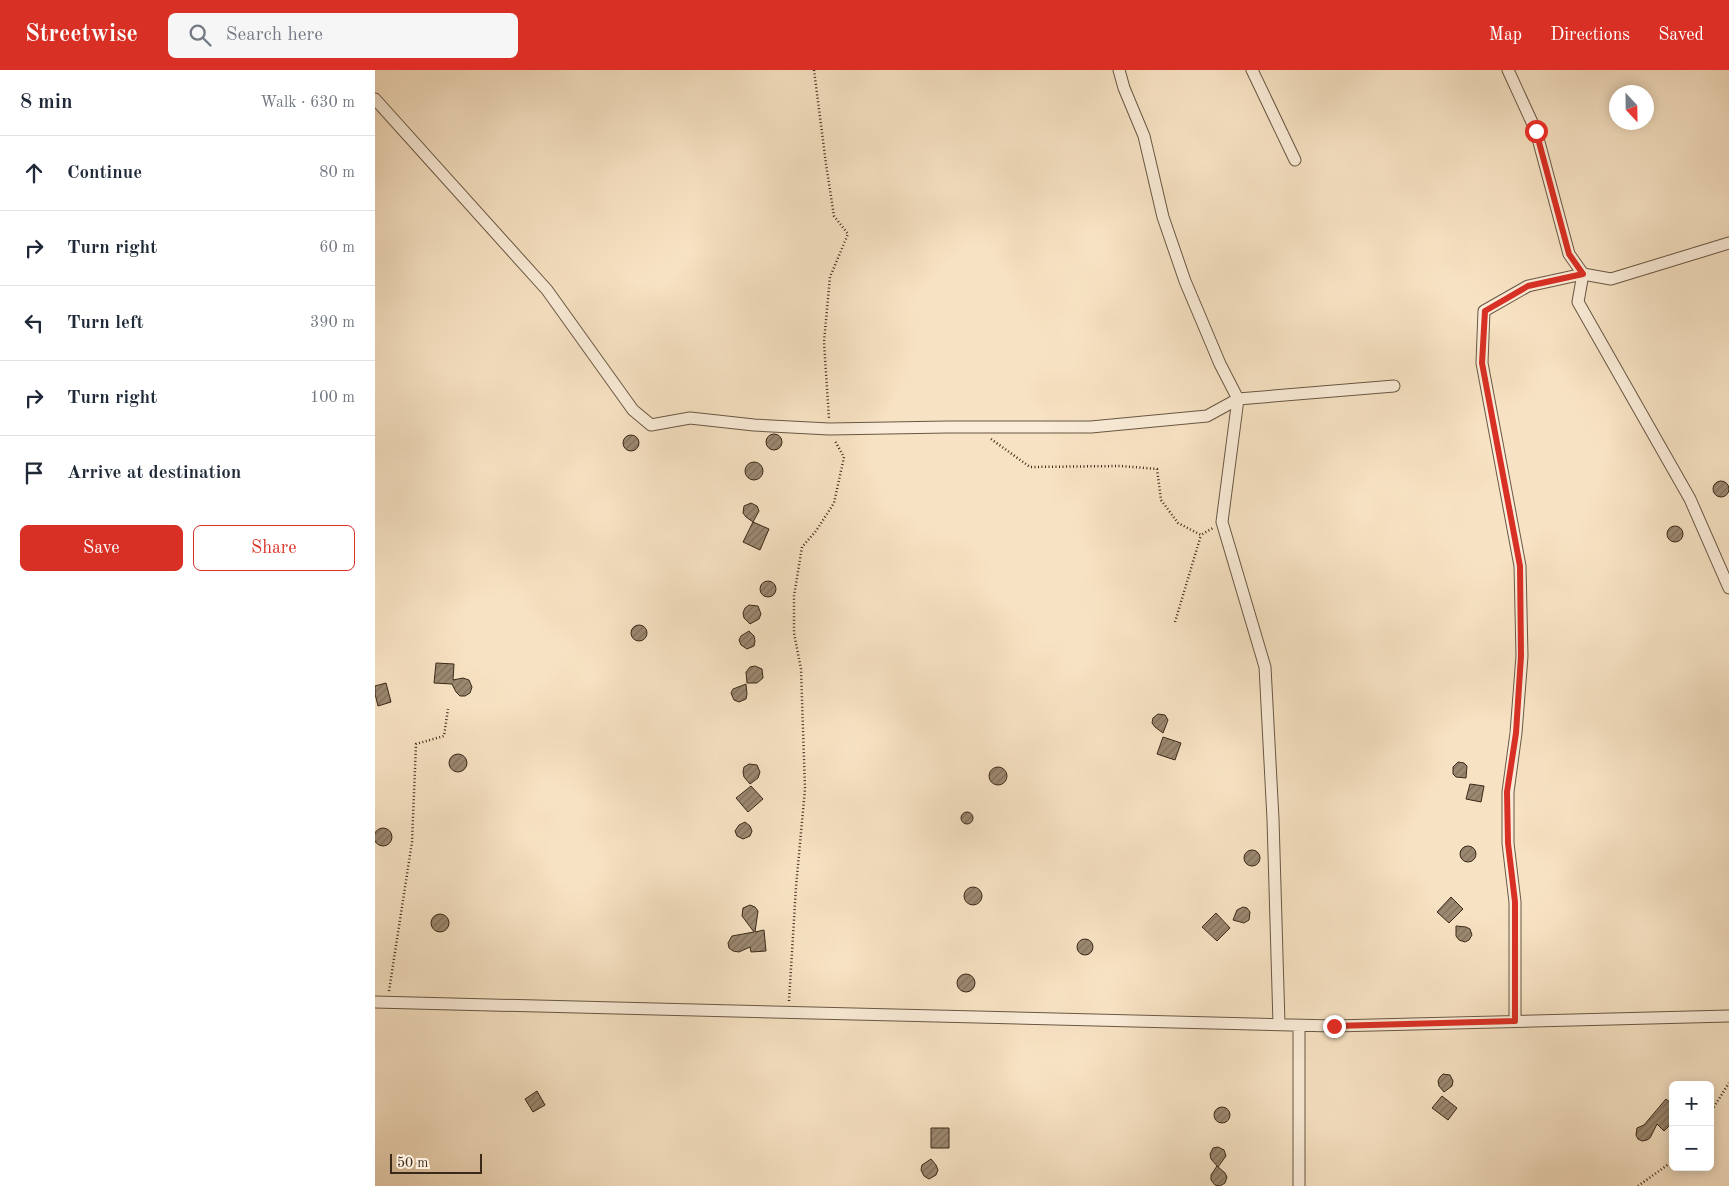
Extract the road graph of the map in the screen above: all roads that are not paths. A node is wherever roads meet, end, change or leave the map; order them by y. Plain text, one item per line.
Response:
1 (1119, 70) edge
2 (1252, 70) edge
3 (1508, 70) edge
4 (375, 99) edge
5 (1295, 160) dead end
6 (1729, 243) edge
7 (1583, 274) junction
8 (1394, 386) dead end
9 (1238, 399) junction
10 (1729, 588) edge
11 (375, 1002) edge
12 (1729, 1016) edge
13 (1515, 1021) junction
14 (1279, 1024) junction
15 (1299, 1025) junction
16 (1299, 1186) edge

1 - 9 street
2 - 5 street
3 - 7 street
4 - 9 street
6 - 7 street
7 - 10 street
7 - 13 street
8 - 9 street
9 - 14 street
11 - 14 street
12 - 13 street
13 - 15 street
14 - 15 street
15 - 16 street

